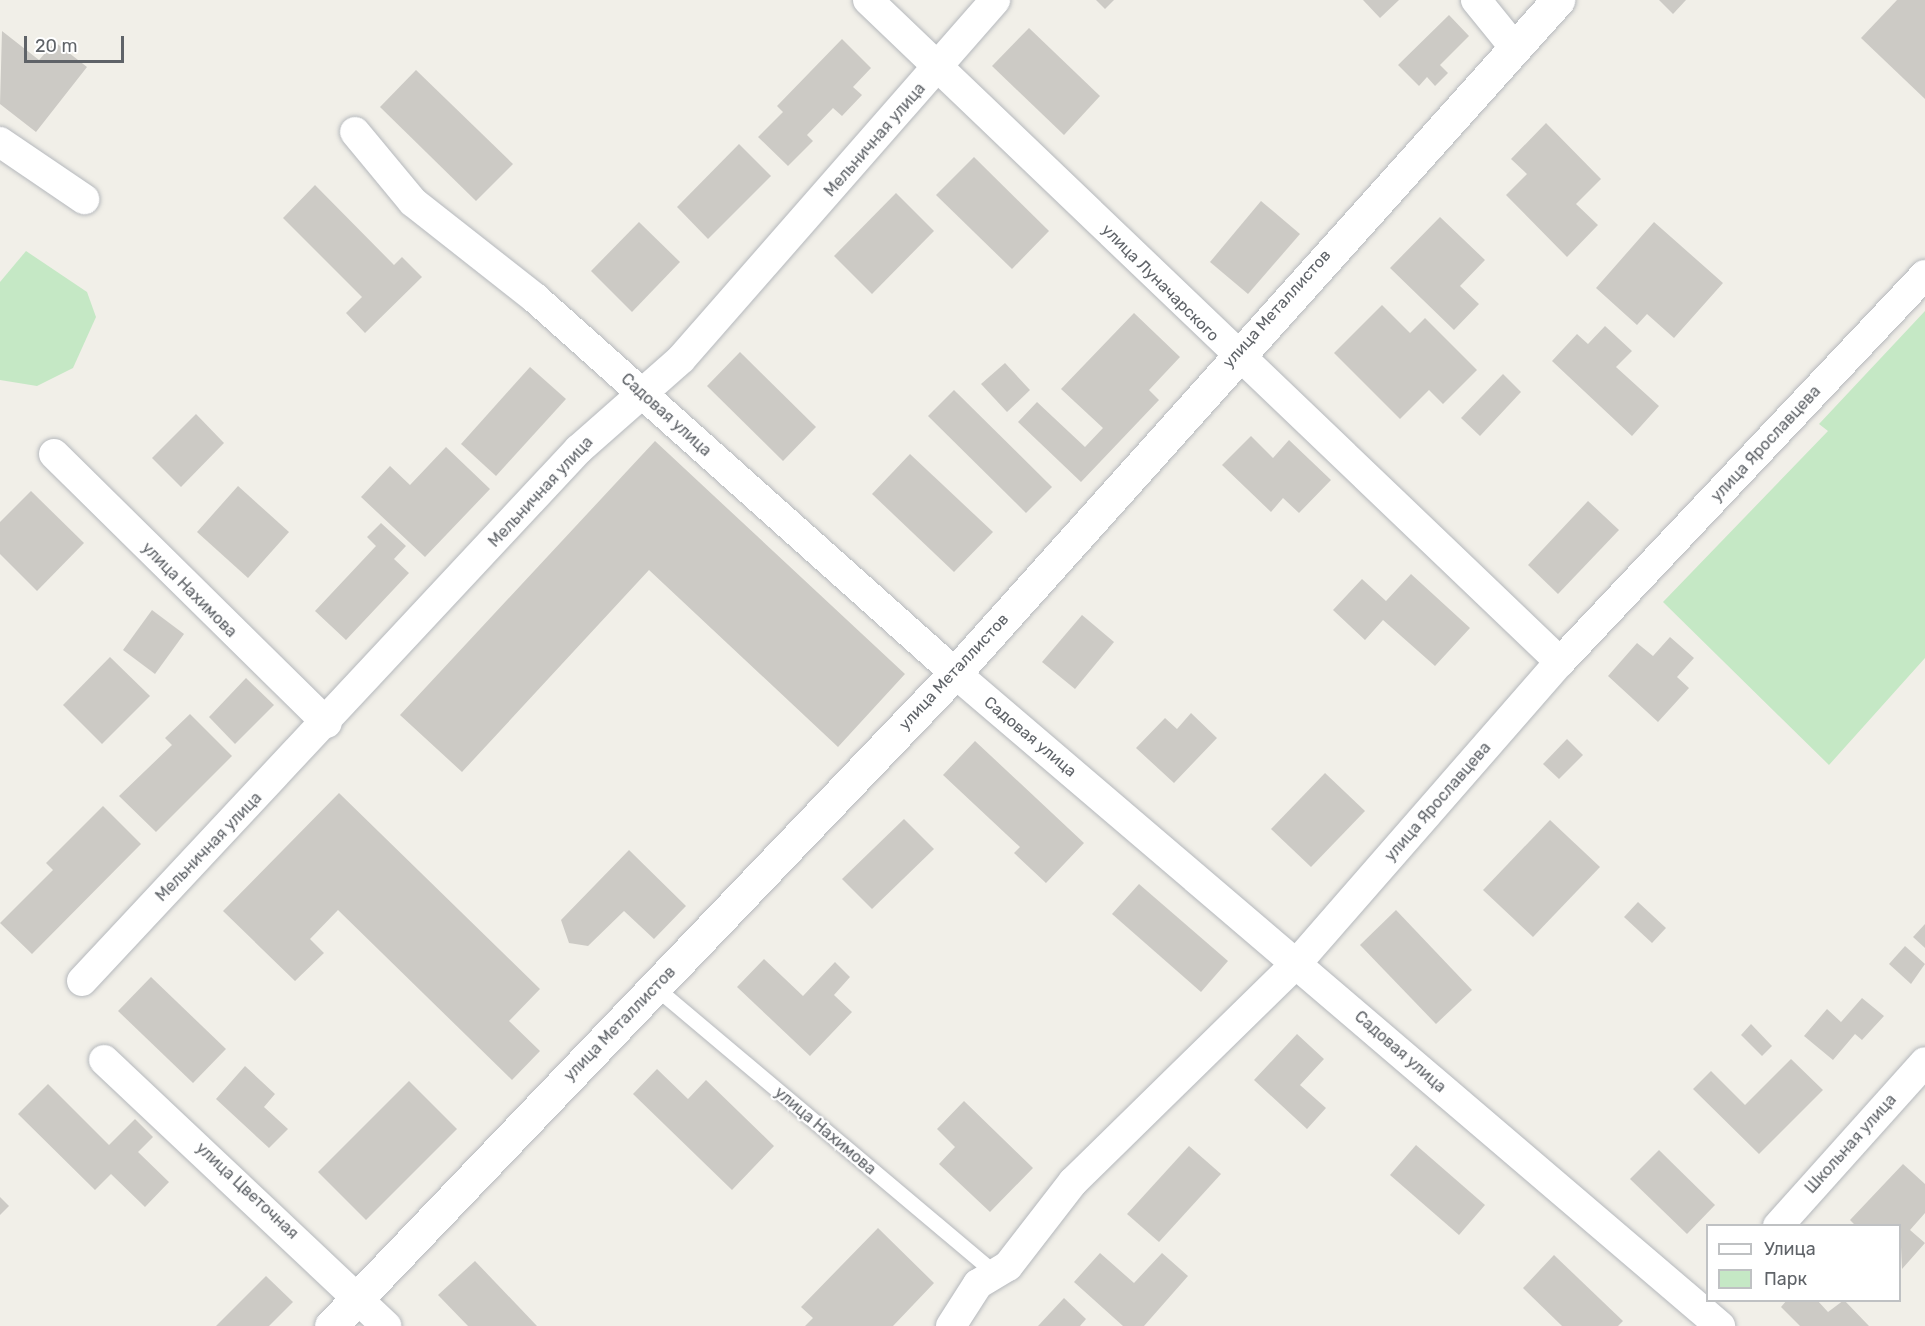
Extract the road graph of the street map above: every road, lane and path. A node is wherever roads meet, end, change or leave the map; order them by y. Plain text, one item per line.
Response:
1 (868, 0) edge
2 (995, 0) edge
3 (1476, 0) edge
4 (1558, 0) edge
5 (1514, 47) junction
6 (940, 65) junction
7 (355, 132) dead end
8 (0, 142) edge
9 (84, 199) dead end
10 (1925, 275) edge
11 (1234, 356) junction
12 (642, 393) junction
13 (54, 454) dead end
14 (1560, 662) junction
15 (955, 673) junction
16 (327, 723) junction
17 (1297, 963) junction
18 (82, 981) dead end
19 (655, 987) junction
20 (104, 1060) dead end
21 (1925, 1062) edge
22 (1780, 1224) edge
23 (996, 1274) junction
24 (357, 1299) junction
25 (1705, 1316) edge
26 (331, 1326) edge
27 (386, 1326) edge
28 (951, 1326) edge

1 - 6 street, улица Луначарского
2 - 6 street, Мельничная улица
3 - 5 street
4 - 5 street, улица Металлистов
5 - 11 street, улица Металлистов
6 - 11 street, улица Луначарского
6 - 12 street, Мельничная улица
7 - 12 street, Садовая улица
8 - 9 street
10 - 14 street, улица Ярославцева
11 - 14 street, улица Луначарского
11 - 15 street, улица Металлистов
12 - 15 street, Садовая улица
12 - 16 street, Мельничная улица
13 - 16 street, улица Нахимова
14 - 17 street, улица Ярославцева
15 - 17 street, Садовая улица
15 - 19 street, улица Металлистов
16 - 18 street, Мельничная улица
17 - 23 street, улица Ярославцева
17 - 25 street, Садовая улица
19 - 23 lane, улица Нахимова
19 - 24 street, улица Металлистов
20 - 24 street, улица Цветочная
21 - 22 street, Школьная улица
23 - 28 street, улица Ярославцева
24 - 26 street, улица Металлистов
24 - 27 street, улица Цветочная

